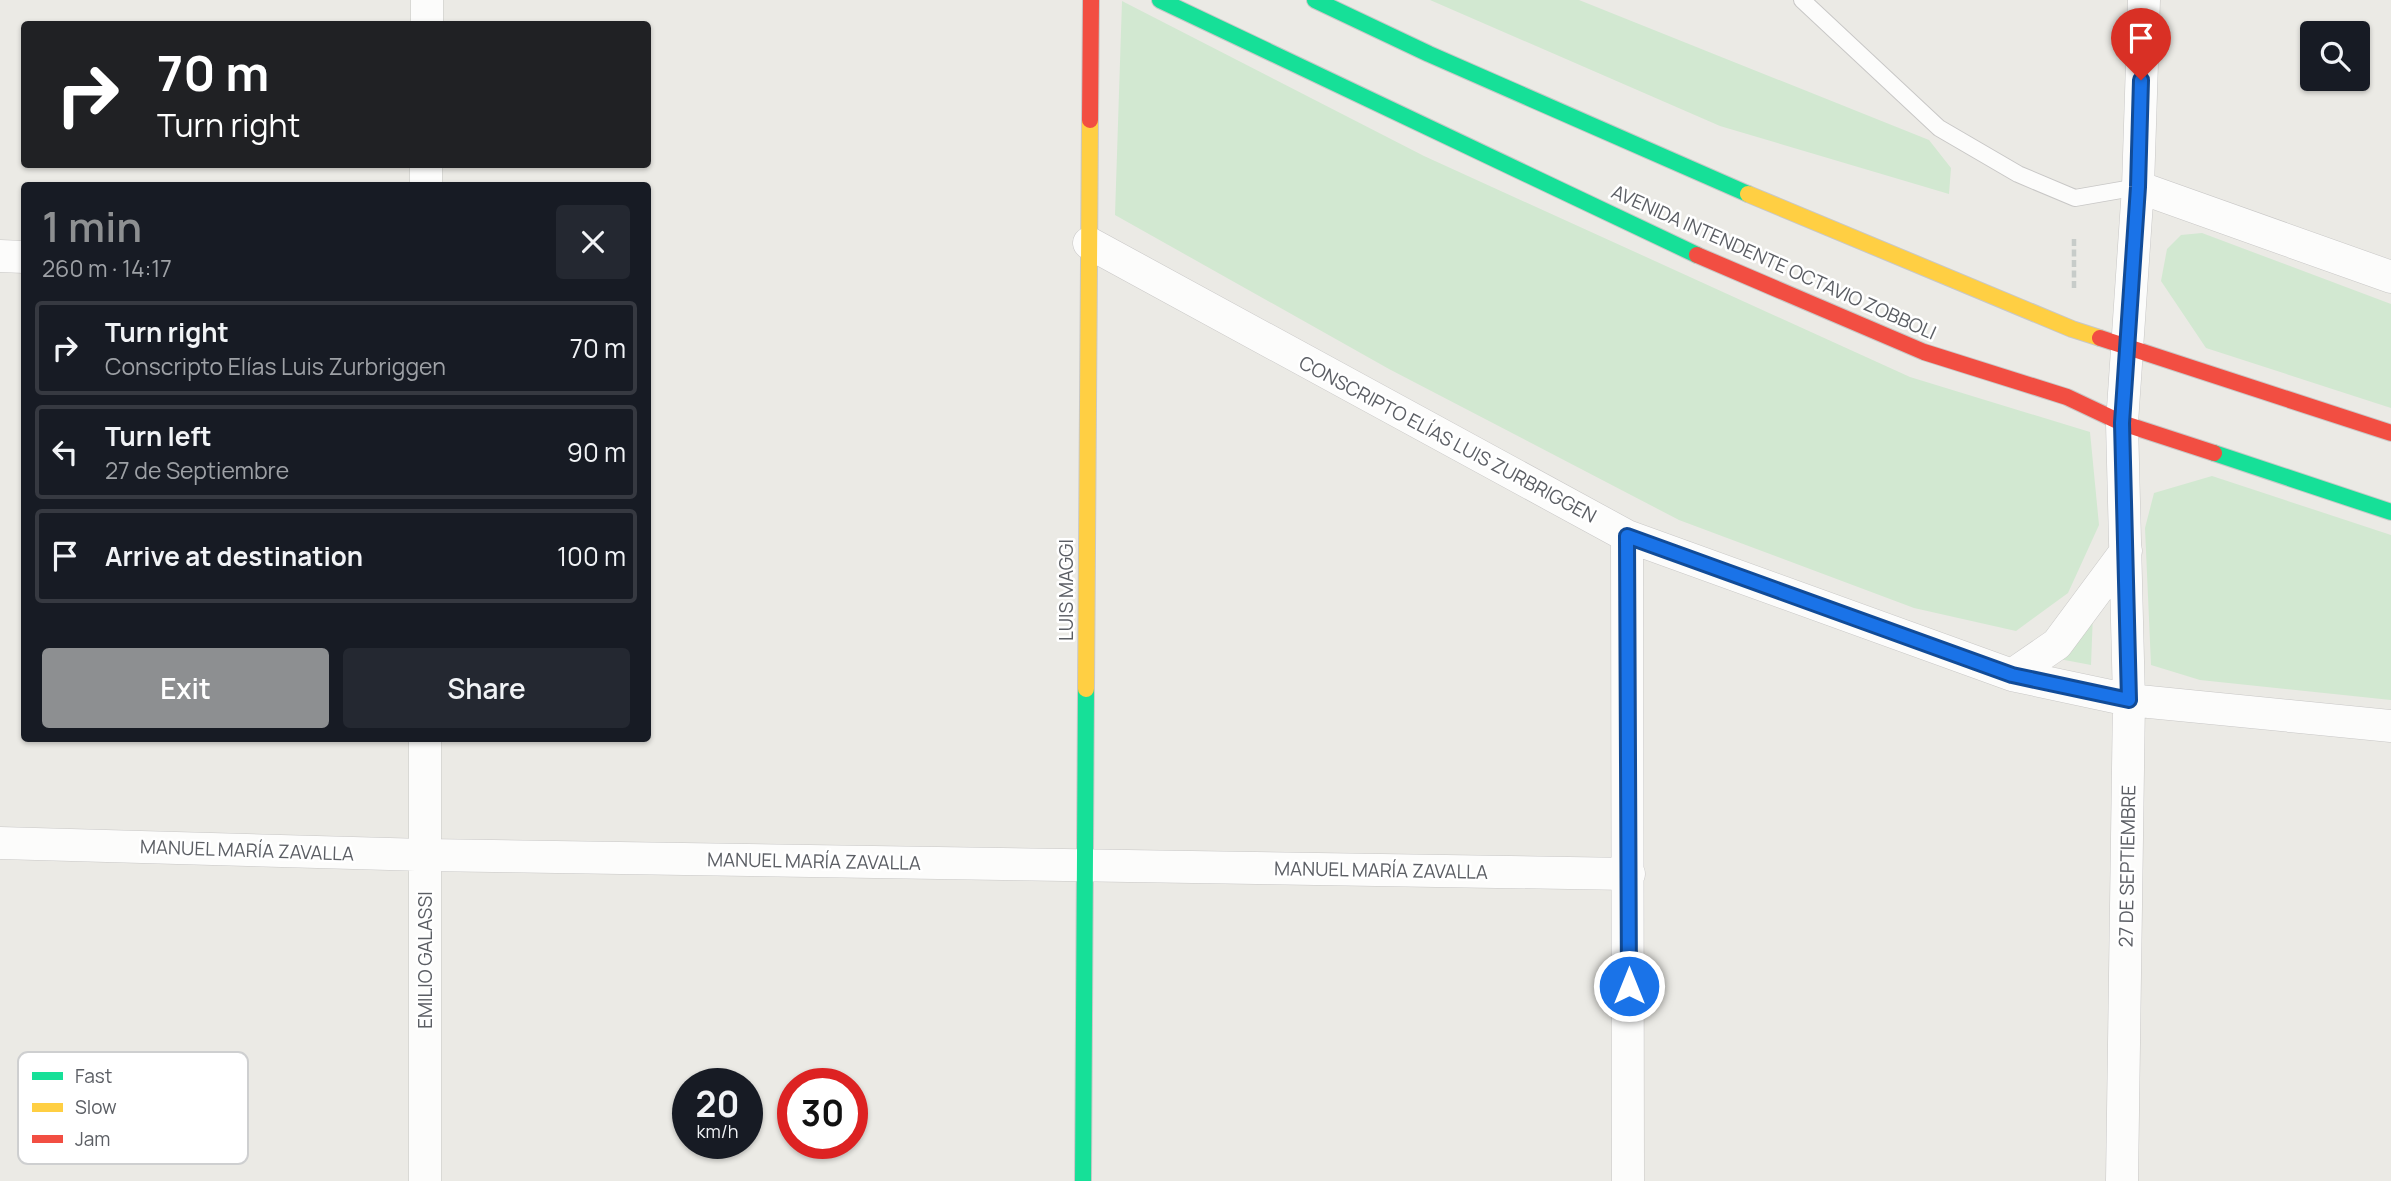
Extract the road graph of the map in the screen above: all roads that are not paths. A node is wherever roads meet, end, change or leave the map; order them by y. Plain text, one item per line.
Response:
1 (427, 0) edge
2 (1091, 0) edge
3 (1160, 0) edge
4 (1315, 0) edge
5 (1802, 0) edge
6 (2144, 0) edge
7 (426, 21) edge
8 (2138, 187) junction
9 (1089, 243) junction
10 (0, 256) edge
11 (21, 257) edge
12 (2391, 277) edge
13 (2127, 348) junction
14 (2122, 423) junction
15 (2391, 433) edge
16 (2391, 512) edge
17 (1627, 536) junction
18 (2126, 551) junction
19 (2012, 675) junction
20 (2129, 700) junction
21 (2391, 726) edge
22 (425, 742) edge
23 (0, 844) edge
24 (425, 855) junction
25 (1084, 866) junction
26 (1629, 874) junction
27 (425, 1181) edge
28 (1083, 1181) edge
29 (1628, 1181) edge
30 (2122, 1181) edge

1 - 7 street
2 - 9 main road, LUIS MAGGI
3 - 14 main road, AVENIDA INTENDENTE OCTAVIO ZOBBOLI
4 - 13 main road
5 - 8 lane
6 - 8 street, 27 DE SEPTIEMBRE
8 - 12 street
8 - 13 street, 27 DE SEPTIEMBRE
9 - 17 street, CONSCRIPTO ELÍAS LUIS ZURBRIGGEN
9 - 25 main road, LUIS MAGGI
10 - 11 street
13 - 14 street, 27 DE SEPTIEMBRE
13 - 15 main road
14 - 16 main road, AVENIDA INTENDENTE OCTAVIO ZOBBOLI
14 - 18 street, 27 DE SEPTIEMBRE
17 - 19 street, CONSCRIPTO ELÍAS LUIS ZURBRIGGEN
17 - 26 street
18 - 19 street
18 - 20 street, 27 DE SEPTIEMBRE
19 - 20 street, CONSCRIPTO ELÍAS LUIS ZURBRIGGEN
20 - 21 street, CONSCRIPTO ELÍAS LUIS ZURBRIGGEN
20 - 30 street, 27 DE SEPTIEMBRE
22 - 24 street, EMILIO GALASSI
23 - 24 street, MANUEL MARÍA ZAVALLA
24 - 25 street, MANUEL MARÍA ZAVALLA
24 - 27 street, EMILIO GALASSI
25 - 26 street, MANUEL MARÍA ZAVALLA
25 - 28 main road, LUIS MAGGI
26 - 29 street

